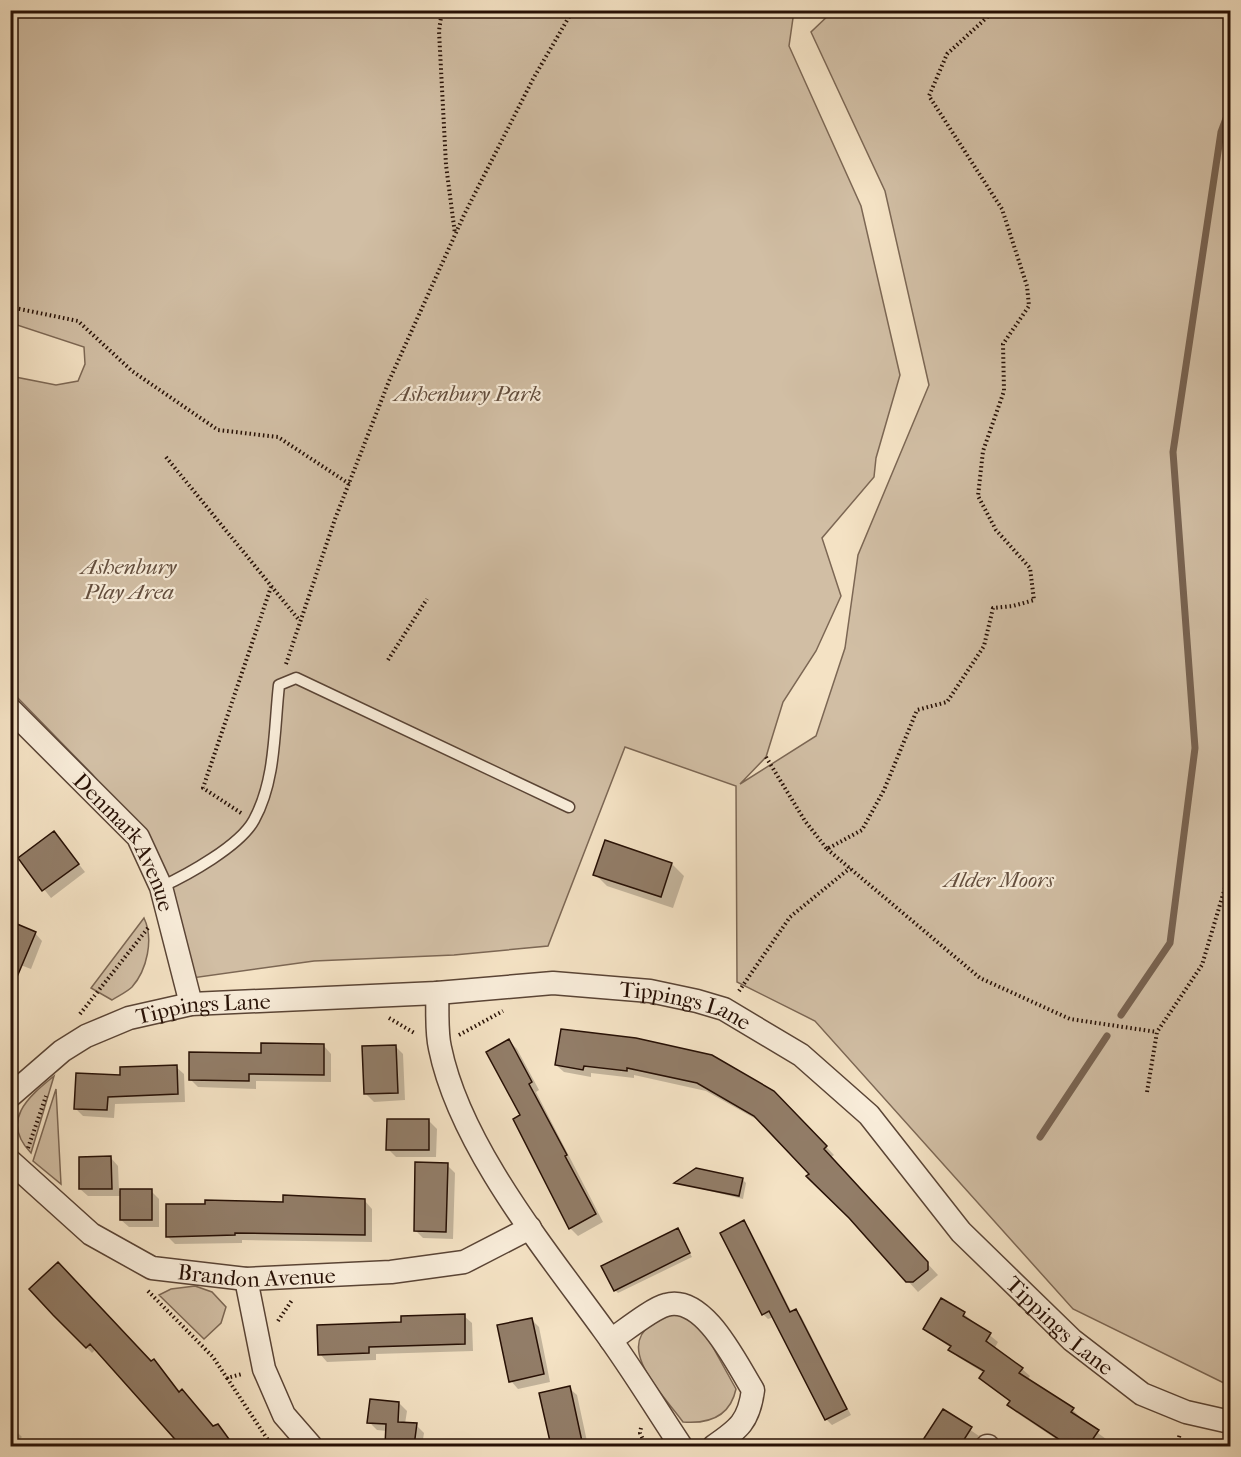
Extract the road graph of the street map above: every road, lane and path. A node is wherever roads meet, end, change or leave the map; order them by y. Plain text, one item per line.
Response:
1 (442, 10) edge
2 (573, 10) edge
3 (994, 10) edge
4 (455, 234) junction
5 (1230, 293) edge
6 (10, 307) edge
7 (1230, 421) edge
8 (166, 457) dead end
9 (351, 485) junction
10 (271, 587) junction
11 (428, 599) dead end
12 (299, 621) junction
13 (388, 660) dead end
14 (279, 685) junction
15 (10, 709) edge
16 (766, 757) dead end
17 (569, 807) dead end
18 (254, 821) junction
19 (827, 849) junction
20 (850, 868) junction
21 (1230, 871) edge
22 (163, 897) junction
23 (437, 993) junction
24 (191, 1004) junction
25 (724, 1010) junction
26 (78, 1016) dead end
27 (1157, 1032) junction
28 (1147, 1092) dead end
29 (47, 1094) dead end
30 (10, 1096) edge
31 (15, 1166) edge
32 (530, 1228) junction
33 (307, 1276) junction
34 (246, 1279) junction
35 (140, 1283) dead end
36 (611, 1340) junction
37 (262, 1359) junction
38 (227, 1378) junction
39 (1230, 1422) edge
40 (272, 1446) edge
41 (311, 1446) edge
42 (681, 1446) edge
43 (714, 1446) edge

1 - 4 path
2 - 4 path
3 - 19 path
4 - 9 path
5 - 7 path
6 - 9 path
8 - 10 path
9 - 12 path
10 - 12 path
10 - 18 path
11 - 13 path
12 - 14 path
14 - 17 lane
14 - 18 lane
15 - 22 street, Denmark Avenue
16 - 19 path
18 - 22 lane
19 - 20 path
20 - 25 path
20 - 27 path
21 - 27 path
22 - 24 street, Denmark Avenue
22 - 26 path
23 - 24 street, Tippings Lane
23 - 25 street, Tippings Lane
23 - 32 street
24 - 30 street, Tippings Lane
25 - 39 street, Tippings Lane
27 - 28 path
29 - 31 path
31 - 34 street, Brandon Avenue
32 - 33 street, Brandon Avenue
32 - 36 street
33 - 34 street, Brandon Avenue
33 - 37 path
34 - 37 street
35 - 38 path
36 - 42 street
36 - 43 street
37 - 38 path
37 - 41 street
38 - 40 path

